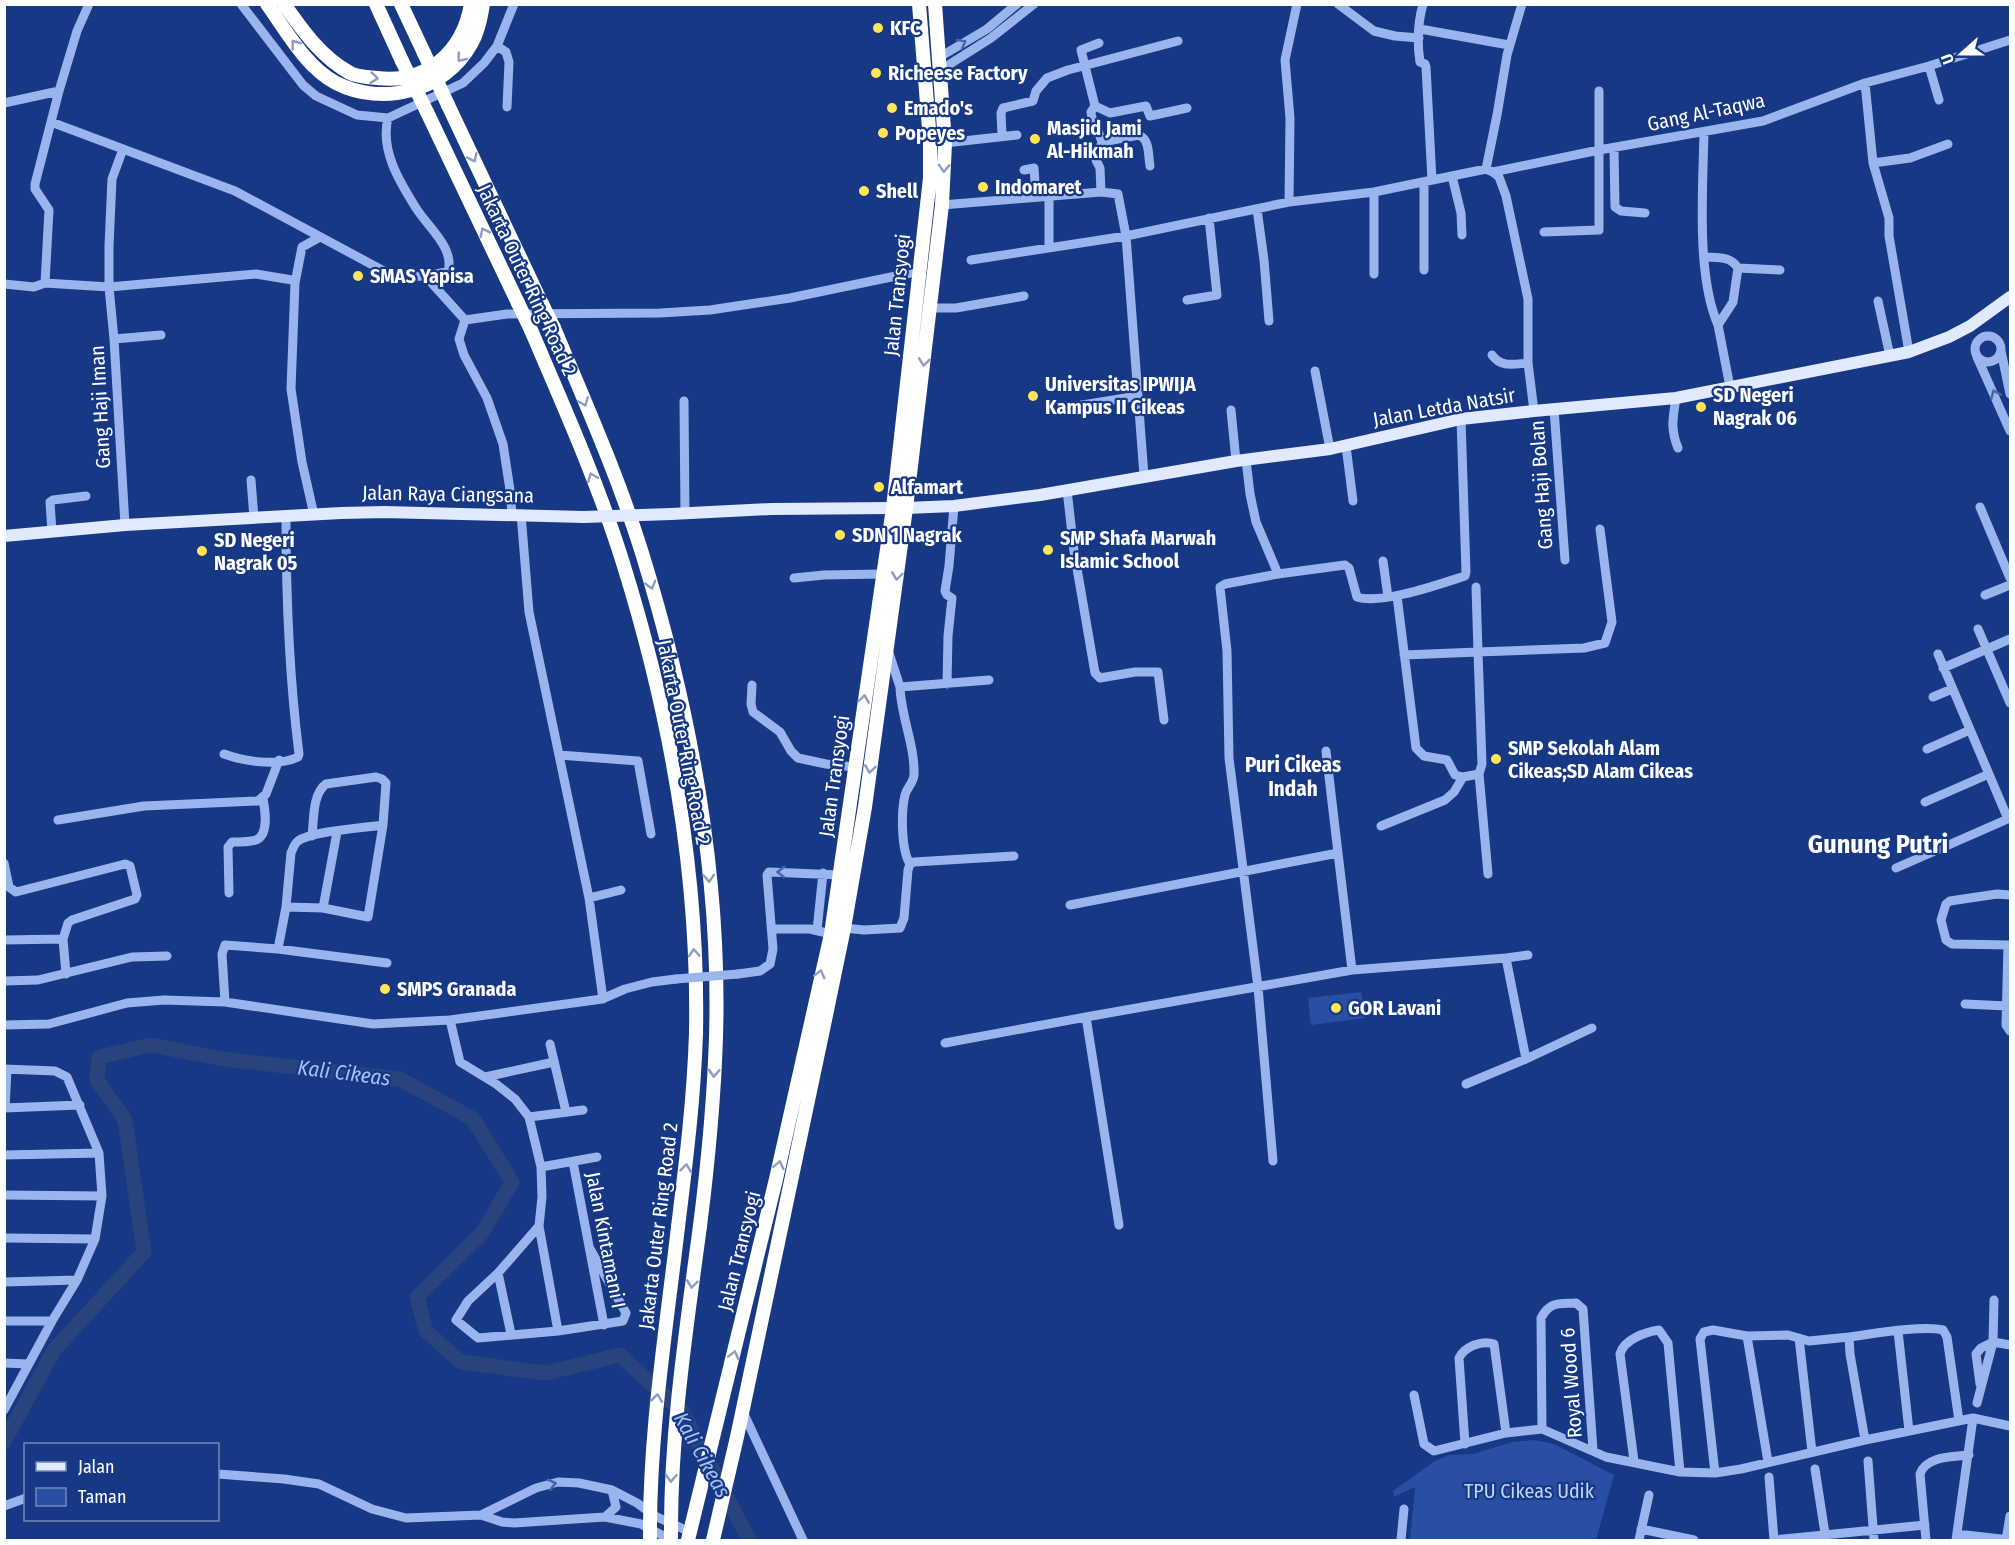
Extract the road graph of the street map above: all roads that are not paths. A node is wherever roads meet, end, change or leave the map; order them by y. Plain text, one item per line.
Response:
1 (89, 4) edge
2 (241, 4) edge
3 (267, 4) edge
4 (284, 4) edge
5 (376, 4) edge
6 (402, 4) edge
7 (471, 4) edge
8 (483, 4) edge
9 (514, 4) edge
10 (920, 4) edge
11 (935, 4) edge
12 (1017, 4) edge
13 (1034, 4) edge
14 (1297, 4) edge
15 (1338, 4) edge
16 (1423, 4) edge
17 (1522, 4) edge
18 (1419, 33) junction
19 (2010, 40) edge
20 (1179, 41) dead end
21 (1099, 43) dead end
22 (1509, 45) junction
23 (497, 46) junction
24 (938, 64) junction
25 (1086, 66) junction
26 (1929, 66) junction
27 (1865, 83) junction
28 (59, 91) junction
29 (1599, 91) dead end
30 (1939, 100) dead end
31 (4, 103) edge
32 (1095, 106) junction
33 (507, 107) dead end
34 (1187, 108) dead end
35 (388, 118) junction
36 (51, 122) junction
37 (1704, 132) junction
38 (1017, 135) dead end
39 (1002, 136) junction
40 (1102, 142) junction
41 (945, 144) junction
42 (1948, 144) dead end
43 (123, 149) junction
44 (1614, 149) junction
45 (1599, 150) junction
46 (1873, 163) junction
47 (1150, 166) dead end
48 (1024, 170) dead end
49 (1490, 171) junction
50 (1452, 176) junction
51 (1428, 181) junction
52 (1101, 192) junction
53 (1374, 192) junction
54 (1049, 196) junction
55 (1036, 197) junction
56 (1288, 202) junction
57 (942, 205) junction
58 (1257, 209) junction
59 (1645, 213) dead end
60 (1209, 218) junction
61 (1544, 232) dead end
62 (1462, 235) dead end
63 (1126, 236) junction
64 (320, 237) junction
65 (1049, 248) junction
66 (1705, 257) junction
67 (970, 260) dead end
68 (1738, 268) junction
69 (1424, 270) dead end
70 (1780, 270) dead end
71 (920, 271) junction
72 (1374, 274) dead end
73 (428, 276) junction
74 (45, 283) junction
75 (295, 283) junction
76 (4, 284) edge
77 (109, 287) junction
78 (1024, 296) dead end
79 (2010, 297) edge
80 (1187, 300) dead end
81 (1878, 301) dead end
82 (930, 308) junction
83 (465, 320) junction
84 (1269, 321) dead end
85 (1974, 324) junction
86 (1718, 325) junction
87 (161, 335) dead end
88 (114, 339) junction
89 (1981, 339) junction
90 (2001, 351) junction
91 (1909, 352) junction
92 (1492, 355) dead end
93 (1890, 356) junction
94 (1977, 357) junction
95 (1528, 363) junction
96 (1315, 371) dead end
97 (1730, 387) junction
98 (2010, 394) edge
99 (1138, 396) junction
100 (1676, 398) junction
101 (684, 401) dead end
102 (1070, 407) dead end
103 (1554, 409) junction
104 (1232, 410) dead end
105 (1534, 411) junction
106 (1461, 419) junction
107 (2010, 431) edge
108 (1346, 446) junction
109 (1678, 448) dead end
110 (1330, 449) junction
111 (1241, 460) junction
112 (1144, 476) junction
113 (251, 480) dead end
114 (1067, 490) junction
115 (86, 496) dead end
116 (1353, 501) dead end
117 (954, 506) junction
118 (1980, 507) dead end
119 (899, 508) junction
120 (516, 514) junction
121 (685, 514) junction
122 (314, 515) junction
123 (286, 517) junction
124 (254, 518) junction
125 (125, 525) junction
126 (1600, 529) dead end
127 (52, 532) junction
128 (4, 536) edge
129 (1565, 560) dead end
130 (1383, 561) dead end
131 (882, 573) junction
132 (1278, 574) junction
133 (794, 578) dead end
134 (2010, 578) edge
135 (2010, 585) edge
136 (1476, 587) dead end
137 (1985, 595) dead end
138 (1393, 596) junction
139 (1978, 629) dead end
140 (2010, 639) edge
141 (887, 647) junction
142 (1987, 649) junction
143 (1478, 652) junction
144 (1938, 654) dead end
145 (1404, 655) junction
146 (1943, 668) junction
147 (989, 680) dead end
148 (947, 684) junction
149 (752, 686) dead end
150 (900, 687) junction
151 (1952, 688) junction
152 (1933, 697) dead end
153 (2010, 703) edge
154 (1164, 720) dead end
155 (1970, 730) junction
156 (1927, 749) dead end
157 (1326, 752) dead end
158 (224, 754) dead end
159 (559, 756) junction
160 (279, 760) junction
161 (855, 767) junction
162 (1479, 774) junction
163 (1989, 774) junction
164 (1463, 777) junction
165 (263, 799) junction
166 (1925, 802) dead end
167 (850, 806) junction
168 (865, 807) junction
169 (2009, 819) edge
170 (58, 820) dead end
171 (383, 825) junction
172 (1381, 826) dead end
173 (337, 832) junction
174 (651, 834) dead end
175 (312, 836) junction
176 (1338, 854) junction
177 (1014, 856) dead end
178 (4, 863) edge
179 (910, 864) junction
180 (1896, 867) dead end
181 (823, 873) junction
182 (1243, 873) junction
183 (840, 874) junction
184 (1488, 874) dead end
185 (621, 890) dead end
186 (229, 893) dead end
187 (2010, 895) edge
188 (589, 898) junction
189 (1070, 905) dead end
190 (286, 907) junction
191 (323, 908) junction
192 (844, 928) junction
193 (772, 929) junction
194 (824, 932) junction
195 (63, 939) junction
196 (4, 940) edge
197 (2009, 945) edge
198 (278, 949) junction
199 (1528, 955) dead end
200 (167, 956) dead end
201 (1506, 958) junction
202 (387, 963) dead end
203 (1352, 970) junction
204 (66, 974) junction
205 (4, 981) edge
206 (1258, 987) junction
207 (603, 999) junction
208 (225, 1002) junction
209 (1965, 1004) dead end
210 (2007, 1006) junction
211 (1086, 1017) junction
212 (450, 1020) junction
213 (4, 1025) edge
214 (1592, 1028) dead end
215 (2010, 1031) edge
216 (945, 1043) dead end
217 (550, 1044) dead end
218 (1526, 1059) junction
219 (554, 1062) junction
220 (6, 1070) edge
221 (485, 1077) junction
222 (1466, 1084) dead end
223 (80, 1105) junction
224 (5, 1108) edge
225 (583, 1110) dead end
226 (566, 1112) junction
227 (529, 1117) junction
228 (99, 1153) junction
229 (4, 1155) edge
230 (597, 1157) dead end
231 (1273, 1161) dead end
232 (573, 1162) junction
233 (541, 1167) junction
234 (4, 1195) edge
235 (102, 1196) junction
236 (1119, 1225) dead end
237 (539, 1226) junction
238 (4, 1238) edge
239 (95, 1239) junction
240 (589, 1247) junction
241 (498, 1273) junction
242 (77, 1280) junction
243 (4, 1282) edge
244 (1994, 1300) dead end
245 (4, 1321) edge
246 (52, 1321) junction
247 (604, 1325) junction
248 (558, 1331) junction
249 (1898, 1331) junction
250 (511, 1334) junction
251 (1747, 1336) junction
252 (1849, 1337) junction
253 (1798, 1338) junction
254 (1993, 1342) junction
255 (2010, 1345) edge
256 (4, 1363) edge
257 (28, 1364) junction
258 (1414, 1395) dead end
259 (1977, 1402) dead end
260 (4, 1410) edge
261 (742, 1411) junction
262 (1973, 1418) junction
263 (1959, 1421) junction
264 (2010, 1426) edge
265 (1542, 1429) junction
266 (1909, 1431) junction
267 (1506, 1433) junction
268 (1865, 1440) junction
269 (1465, 1444) junction
270 (1593, 1450) junction
271 (1812, 1452) junction
272 (1969, 1455) junction
273 (1634, 1461) junction
274 (1868, 1461) dead end
275 (1768, 1462) junction
276 (1815, 1469) dead end
277 (1680, 1472) junction
278 (1715, 1473) junction
279 (219, 1474) edge
280 (1769, 1477) dead end
281 (612, 1490) junction
282 (1649, 1495) dead end
283 (24, 1499) edge
284 (4, 1506) edge
285 (1404, 1509) dead end
286 (481, 1515) junction
287 (2010, 1516) edge
288 (606, 1517) junction
289 (1925, 1525) junction
290 (1641, 1529) junction
291 (691, 1531) edge
292 (1874, 1535) edge
293 (714, 1536) edge
294 (1957, 1537) edge
295 (1826, 1538) edge
296 (650, 1540) edge
297 (671, 1540) edge
298 (803, 1540) edge
299 (1401, 1540) edge
300 (1639, 1540) edge
301 (1694, 1540) edge
302 (1774, 1540) edge
303 (1926, 1540) edge
304 (2008, 1540) edge

1 - 28 street
2 - 35 street
8 -> 3 highway
4 -> 7 highway
296 -> 5 highway, Jakarta Outer Ring Road 2, bridge
6 -> 297 highway, Jakarta Outer Ring Road 2, bridge
9 - 23 street
10 - 71 highway, Jalan Transyogi
11 - 24 highway, Jalan Transyogi
24 -> 12 street
13 - 24 street
14 - 56 street
15 - 18 street
16 - 18 street
17 - 22 street
18 - 22 street
18 - 51 street
19 - 26 street, Gang Al-Taqwa
20 - 25 street
21 - 25 street
22 - 49 street
23 - 33 street
23 - 35 street
24 - 41 highway, Jalan Transyogi
25 - 32 street
25 - 39 street
26 - 27 street, Gang Al-Taqwa
26 - 30 street
27 - 37 street, Gang Al-Taqwa
27 - 46 street
28 - 31 street
28 - 36 street
29 - 45 street
32 - 34 street
32 - 40 street
35 - 73 street
36 - 43 street
36 - 74 street
37 - 44 street, Gang Al-Taqwa
37 - 66 street
38 - 39 street
39 - 41 street
40 - 47 street
40 - 52 street
41 -> 57 highway, Jalan Transyogi
42 - 46 street
43 - 64 street
43 - 77 street, Gang Haji Iman
44 - 45 street, Gang Al-Taqwa
44 - 59 street
45 - 49 street, Gang Al-Taqwa
45 - 61 street
46 - 91 street
48 - 55 street
49 - 50 street, Gang Al-Taqwa
49 - 95 street
50 - 51 street, Gang Al-Taqwa
50 - 62 street
51 - 53 street, Gang Al-Taqwa
51 - 69 street
52 - 54 street
52 - 63 street
53 - 56 street, Gang Al-Taqwa
53 - 72 street
54 - 55 street
54 - 65 street
55 - 57 street
56 - 58 street, Gang Al-Taqwa
57 - 82 highway, Jalan Transyogi
58 - 60 street, Gang Al-Taqwa
58 - 84 street
60 - 63 street, Gang Al-Taqwa
60 - 80 street
63 - 65 street, Gang Al-Taqwa
63 - 99 street
64 - 73 street
64 - 75 street
65 - 67 street, Gang Al-Taqwa
66 - 68 street
66 - 86 street
68 - 70 street
68 - 86 street
71 - 83 street
71 - 119 highway, Jalan Transyogi
73 - 83 street
74 - 76 street
74 - 77 street
75 - 77 street
75 - 122 street
77 - 88 street, Gang Haji Iman
78 - 82 street
79 - 85 main road, Jalan Letda Natsir
81 - 93 street
82 -> 119 highway, Jalan Transyogi
83 - 120 street
85 - 89 street
85 - 91 main road, Jalan Letda Natsir
86 - 97 street
87 - 88 street
88 - 125 street, Gang Haji Iman
89 - 90 street
89 - 94 street
90 - 94 street
90 - 98 street
91 - 93 main road, Jalan Letda Natsir
92 - 95 street
93 - 97 main road, Jalan Letda Natsir
107 -> 94 street
95 - 105 street
96 - 110 street
97 - 100 main road, Jalan Letda Natsir
99 - 102 street
99 - 112 street
100 - 103 main road, Jalan Letda Natsir
100 - 109 street
101 - 121 street
103 - 105 main road, Jalan Letda Natsir
103 - 129 street, Gang Haji Bolan
104 - 111 street
105 - 106 main road, Jalan Letda Natsir
106 - 108 main road, Jalan Letda Natsir
106 - 138 street
108 - 110 main road, Jalan Letda Natsir
108 - 116 street
110 - 111 main road, Jalan Letda Natsir
111 - 112 main road, Jalan Letda Natsir
111 - 132 street
112 - 114 main road, Jalan Letda Natsir
113 - 124 street
114 - 117 main road, Jalan Letda Natsir
114 - 154 street
115 - 127 street
117 - 119 main road, Jalan Letda Natsir
117 - 148 street
118 - 134 street
119 - 121 main road, Jalan Raya Ciangsana
119 - 131 highway, Jalan Transyogi
119 -> 141 highway, Jalan Transyogi
120 - 121 main road, Jalan Raya Ciangsana, bridge
120 - 122 main road, Jalan Raya Ciangsana
120 - 159 street
122 - 123 main road, Jalan Raya Ciangsana
123 - 124 main road, Jalan Raya Ciangsana
123 - 160 street
124 - 125 main road, Jalan Raya Ciangsana
125 - 127 main road, Jalan Raya Ciangsana
126 - 143 street
127 - 128 main road, Jalan Raya Ciangsana
130 - 138 street
131 - 133 street
161 -> 131 highway, Jalan Transyogi
132 - 138 street
132 - 182 street
135 - 137 street
136 - 143 street
138 - 145 street
139 - 142 street
140 - 142 street
141 - 150 street
141 -> 168 highway, Jalan Transyogi
142 - 146 street
142 - 153 street
143 - 145 street
143 - 162 street
144 - 146 street
145 - 164 street
146 - 151 street
147 - 148 street
148 - 150 street
149 - 161 street
150 - 179 street
151 - 152 street
151 - 155 street
155 - 156 street
155 - 163 street
157 - 176 street
158 - 160 street
159 - 174 street
159 - 188 street
160 - 165 street
161 - 167 highway, Jalan Transyogi
162 - 164 street
162 - 184 street
163 - 166 street
163 - 169 street
164 - 172 street
165 - 170 street
165 - 186 street
167 - 168 highway
167 - 183 highway, Jalan Transyogi
168 - 192 highway, Jalan Transyogi
169 - 180 street
171 - 173 street
171 - 175 street
171 - 191 street
173 - 175 street
173 - 191 street
175 - 190 street
176 - 182 street
176 - 203 street
177 - 179 street
178 - 195 street
179 - 192 street
181 - 183 street
181 -> 193 street
181 - 194 street
182 - 189 street
182 - 206 street
183 - 194 highway, Jalan Transyogi
185 - 188 street
187 - 197 street
188 - 207 street
190 - 191 street
190 - 198 street
192 - 261 highway, Jalan Transyogi
193 - 194 street
193 - 207 street, bridge
291 -> 194 highway, Jalan Transyogi
195 - 196 street
195 - 204 street
197 - 210 street
198 - 202 street
198 - 208 street
199 - 201 street
200 - 204 street
201 - 203 street
201 - 218 street
203 - 206 street
204 - 205 street
206 - 211 street
206 - 231 street
207 - 212 street
208 - 212 street
208 - 213 street
209 - 210 street
210 - 215 street
211 - 216 street
211 - 236 street
212 - 221 street
214 - 218 street
217 - 219 street
218 - 222 street
219 - 221 street
219 - 226 street
220 - 223 street
220 - 224 street
221 - 227 street
223 - 224 street
223 - 228 street
225 - 226 street
226 - 227 street
227 - 233 street
228 - 229 street
228 - 235 street
230 - 232 street
232 - 233 street
232 - 240 street, Jalan Kintamani I
233 - 237 street
234 - 235 street
235 - 239 street
237 - 241 street
237 - 248 street
238 - 239 street
239 - 242 street
240 - 247 street, Jalan Kintamani I
240 - 247 street
241 - 250 street
241 - 250 street
242 - 243 street
242 - 246 street
244 - 254 street
245 - 246 street
246 - 257 street
247 - 248 street
248 - 250 street
249 - 252 street
249 - 263 street
249 - 266 street
251 - 253 street
251 - 275 street
251 - 278 street
252 - 253 street
252 - 268 street
253 - 271 street
254 - 255 street
254 - 259 street
256 - 257 street
257 - 260 street
258 - 269 street
261 - 293 highway, Jalan Transyogi
261 - 298 street
262 - 263 street
262 - 264 street
262 - 272 street
263 - 266 street
265 - 267 street
265 - 270 street
265 - 270 street, Royal Wood 6
266 - 268 street
267 - 269 street
267 - 269 street
268 - 271 street
270 - 273 street
271 - 275 street
272 - 289 street
272 - 294 street
273 - 277 street
273 - 277 street
274 - 292 street
275 - 278 street
276 - 295 street
277 - 278 street
279 - 286 street
280 - 302 street
286 -> 281 street
281 - 288 street
281 - 291 street
282 - 290 street
283 - 284 street
285 - 299 street
286 - 288 street
287 - 304 street
288 - 297 street
289 - 292 street
289 - 303 street
290 - 300 street
290 - 301 street
292 - 295 street
294 - 304 street
295 - 302 street

